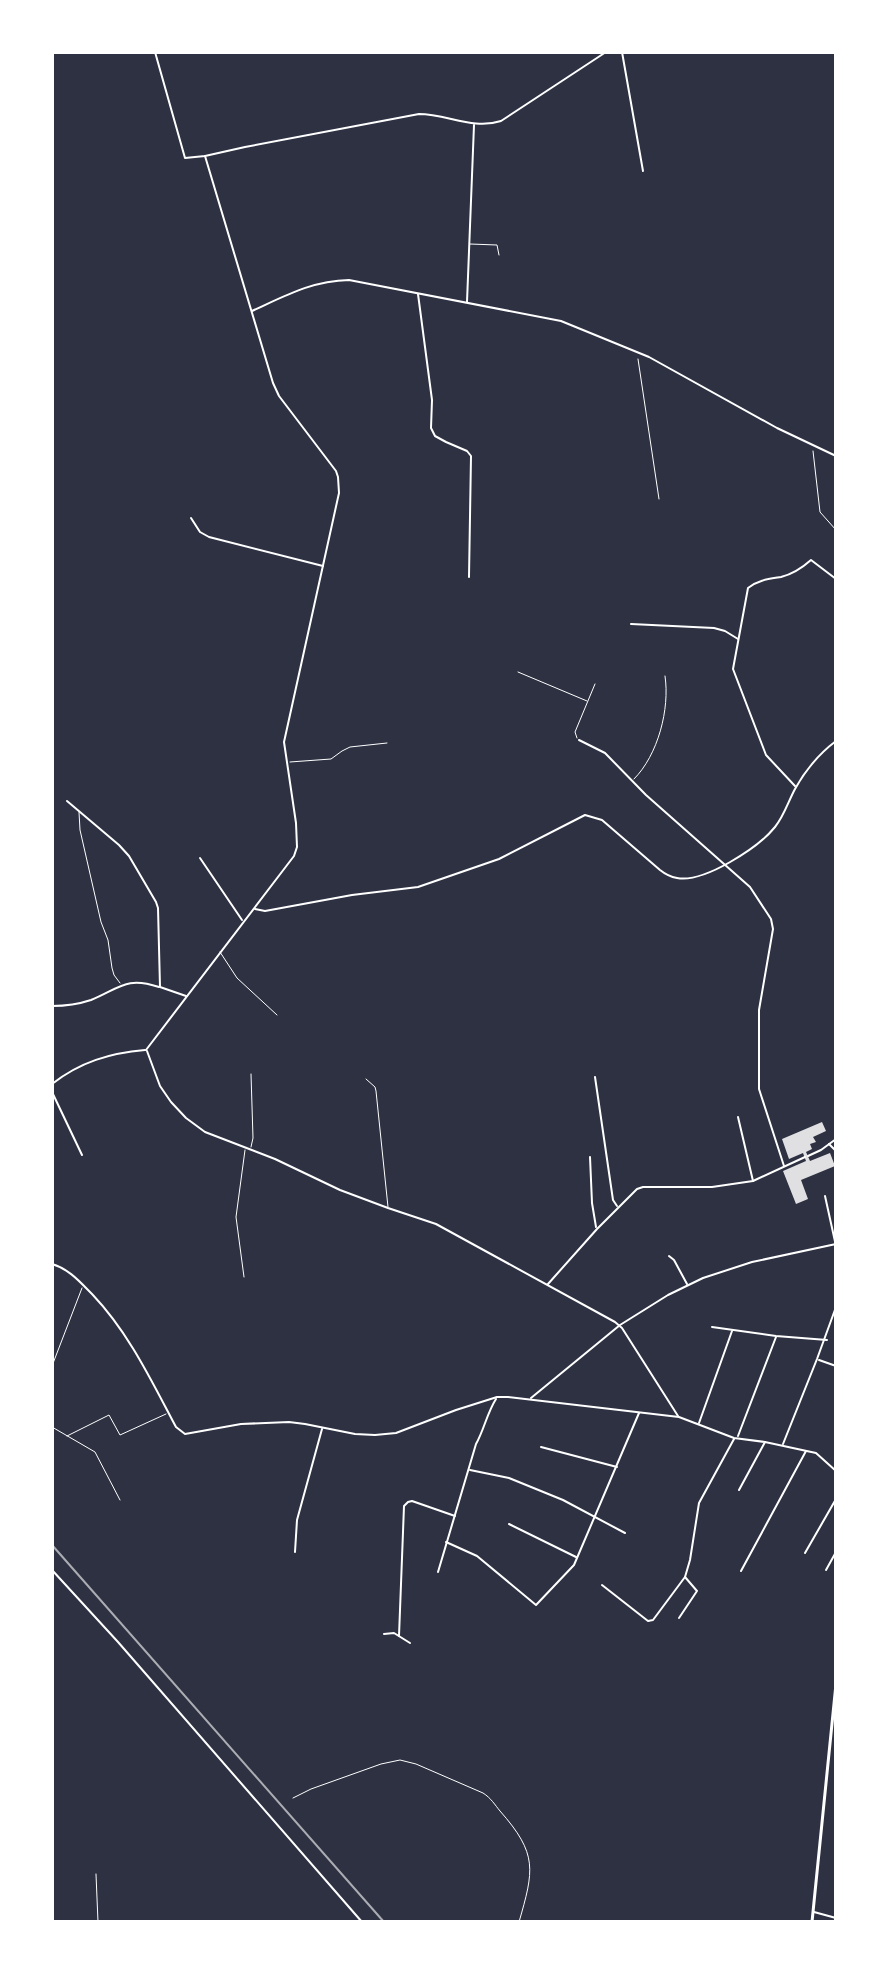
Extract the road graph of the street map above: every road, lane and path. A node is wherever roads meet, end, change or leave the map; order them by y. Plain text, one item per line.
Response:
1 (155, 52) edge
2 (606, 52) edge
3 (622, 52) edge
4 (474, 124) junction
5 (205, 156) junction
6 (643, 171) dead end
7 (470, 244) junction
8 (499, 255) dead end
9 (418, 292) junction
10 (467, 302) junction
11 (250, 312) junction
12 (637, 352) junction
13 (812, 445) junction
14 (836, 456) edge
15 (659, 499) dead end
16 (191, 518) dead end
17 (836, 530) edge
18 (324, 567) junction
19 (469, 577) dead end
20 (836, 579) edge
21 (631, 624) dead end
22 (739, 640) junction
23 (518, 672) dead end
24 (665, 676) dead end
25 (595, 684) dead end
26 (587, 701) junction
27 (579, 740) joint
28 (836, 741) edge
29 (387, 743) dead end
30 (286, 762) junction
31 (632, 780) junction
32 (796, 786) junction
33 (67, 801) dead end
34 (79, 812) junction
35 (200, 858) dead end
36 (726, 865) junction
37 (254, 909) junction
38 (244, 921) junction
39 (220, 952) junction
40 (122, 985) junction
41 (160, 987) junction
42 (186, 996) junction
43 (52, 1006) edge
44 (277, 1015) dead end
45 (146, 1050) junction
46 (251, 1074) dead end
47 (595, 1077) dead end
48 (366, 1079) dead end
49 (52, 1084) edge
50 (52, 1092) edge
51 (738, 1117) dead end
52 (836, 1139) edge
53 (829, 1144) junction
54 (248, 1148) junction
55 (836, 1151) edge
56 (82, 1155) dead end
57 (590, 1157) dead end
58 (784, 1166) junction
59 (753, 1181) junction
60 (825, 1196) dead end
61 (618, 1207) junction
62 (388, 1208) junction
63 (597, 1229) junction
64 (836, 1245) edge
65 (669, 1256) dead end
66 (52, 1264) edge
67 (244, 1277) dead end
68 (547, 1285) junction
69 (687, 1285) junction
70 (83, 1286) junction
71 (836, 1307) edge
72 (620, 1325) junction
73 (712, 1327) dead end
74 (733, 1330) junction
75 (776, 1336) junction
76 (826, 1340) junction
77 (817, 1359) junction
78 (52, 1366) edge
79 (836, 1366) edge
80 (497, 1397) junction
81 (530, 1399) junction
82 (168, 1412) junction
83 (639, 1412) junction
84 (679, 1417) junction
85 (699, 1424) junction
86 (52, 1427) edge
87 (322, 1427) junction
88 (67, 1436) junction
89 (736, 1438) junction
90 (765, 1442) junction
91 (783, 1445) junction
92 (541, 1447) dead end
93 (807, 1450) junction
94 (617, 1467) junction
95 (469, 1470) junction
96 (836, 1471) edge
97 (739, 1490) dead end
98 (836, 1499) edge
99 (120, 1500) dead end
100 (455, 1516) junction
101 (595, 1516) junction
102 (509, 1524) dead end
103 (625, 1533) dead end
104 (446, 1542) junction
105 (295, 1552) dead end
106 (836, 1552) edge
107 (805, 1553) dead end
108 (577, 1557) junction
109 (52, 1570) edge
110 (826, 1570) dead end
111 (741, 1571) dead end
112 (438, 1572) dead end
113 (685, 1577) junction
114 (602, 1585) dead end
115 (679, 1618) dead end
116 (384, 1634) dead end
117 (399, 1636) junction
118 (410, 1643) dead end
119 (836, 1684) edge
120 (293, 1798) dead end
121 (96, 1874) dead end
122 (813, 1912) junction
123 (836, 1918) edge
124 (98, 1922) edge
125 (362, 1922) edge
126 (519, 1922) edge
127 (812, 1922) edge

1 - 5 street
2 - 4 street
3 - 6 street
4 - 5 street
4 - 7 street
5 - 11 street
7 - 8 lane
7 - 10 street
9 - 10 street
9 - 11 street
9 - 19 street
10 - 12 street
11 - 18 street
12 - 13 street
12 - 15 path
13 - 14 street
13 - 17 path
16 - 18 street
18 - 30 street
20 - 22 street
21 - 22 street
22 - 32 street
23 - 26 lane
24 - 31 lane
25 - 26 lane
26 - 27 lane
27 - 31 street
28 - 32 street
29 - 30 lane
30 - 37 street
31 - 36 street
32 - 36 street
33 - 34 street
34 - 40 lane
34 - 41 street
35 - 38 street
36 - 37 street
36 - 58 street
37 - 38 street
38 - 39 street
39 - 42 street
39 - 44 lane
40 - 41 street
40 - 43 street
41 - 42 street
42 - 45 street
45 - 49 street
45 - 54 street
46 - 54 lane
47 - 61 street
48 - 62 lane
50 - 56 street
51 - 59 street
52 - 53 street
53 - 55 street
53 - 58 street
54 - 62 street
54 - 67 lane
57 - 63 street
58 - 59 street
59 - 61 street
60 - 64 street
61 - 63 street
62 - 68 street
63 - 68 street
64 - 69 street
65 - 69 street
66 - 70 street
68 - 72 street
69 - 72 street
70 - 78 lane
70 - 82 street
71 - 76 street
72 - 81 street
72 - 84 street
73 - 74 street
74 - 75 street
74 - 85 street
75 - 76 street
75 - 89 street
76 - 77 street
77 - 79 street
77 - 91 street
80 - 81 street
80 - 87 street
80 - 95 street
81 - 83 street
82 - 87 street
82 - 88 lane
83 - 84 street
83 - 94 street
84 - 85 street
85 - 89 street
86 - 88 lane
87 - 105 street
88 - 99 lane
89 - 90 street
89 - 113 street
90 - 91 street
90 - 97 street
91 - 93 street
92 - 94 street
93 - 96 street
93 - 111 street
94 - 101 street
95 - 100 street
95 - 101 street
98 - 107 street
100 - 104 street
100 - 117 street
101 - 103 street
101 - 108 street
102 - 108 street
104 - 108 street
104 - 112 street
106 - 110 street
109 - 125 street
113 - 114 street
113 - 115 street
116 - 117 street
117 - 118 street
119 - 122 main road
120 - 126 path
121 - 124 lane
122 - 123 street
122 - 127 main road

